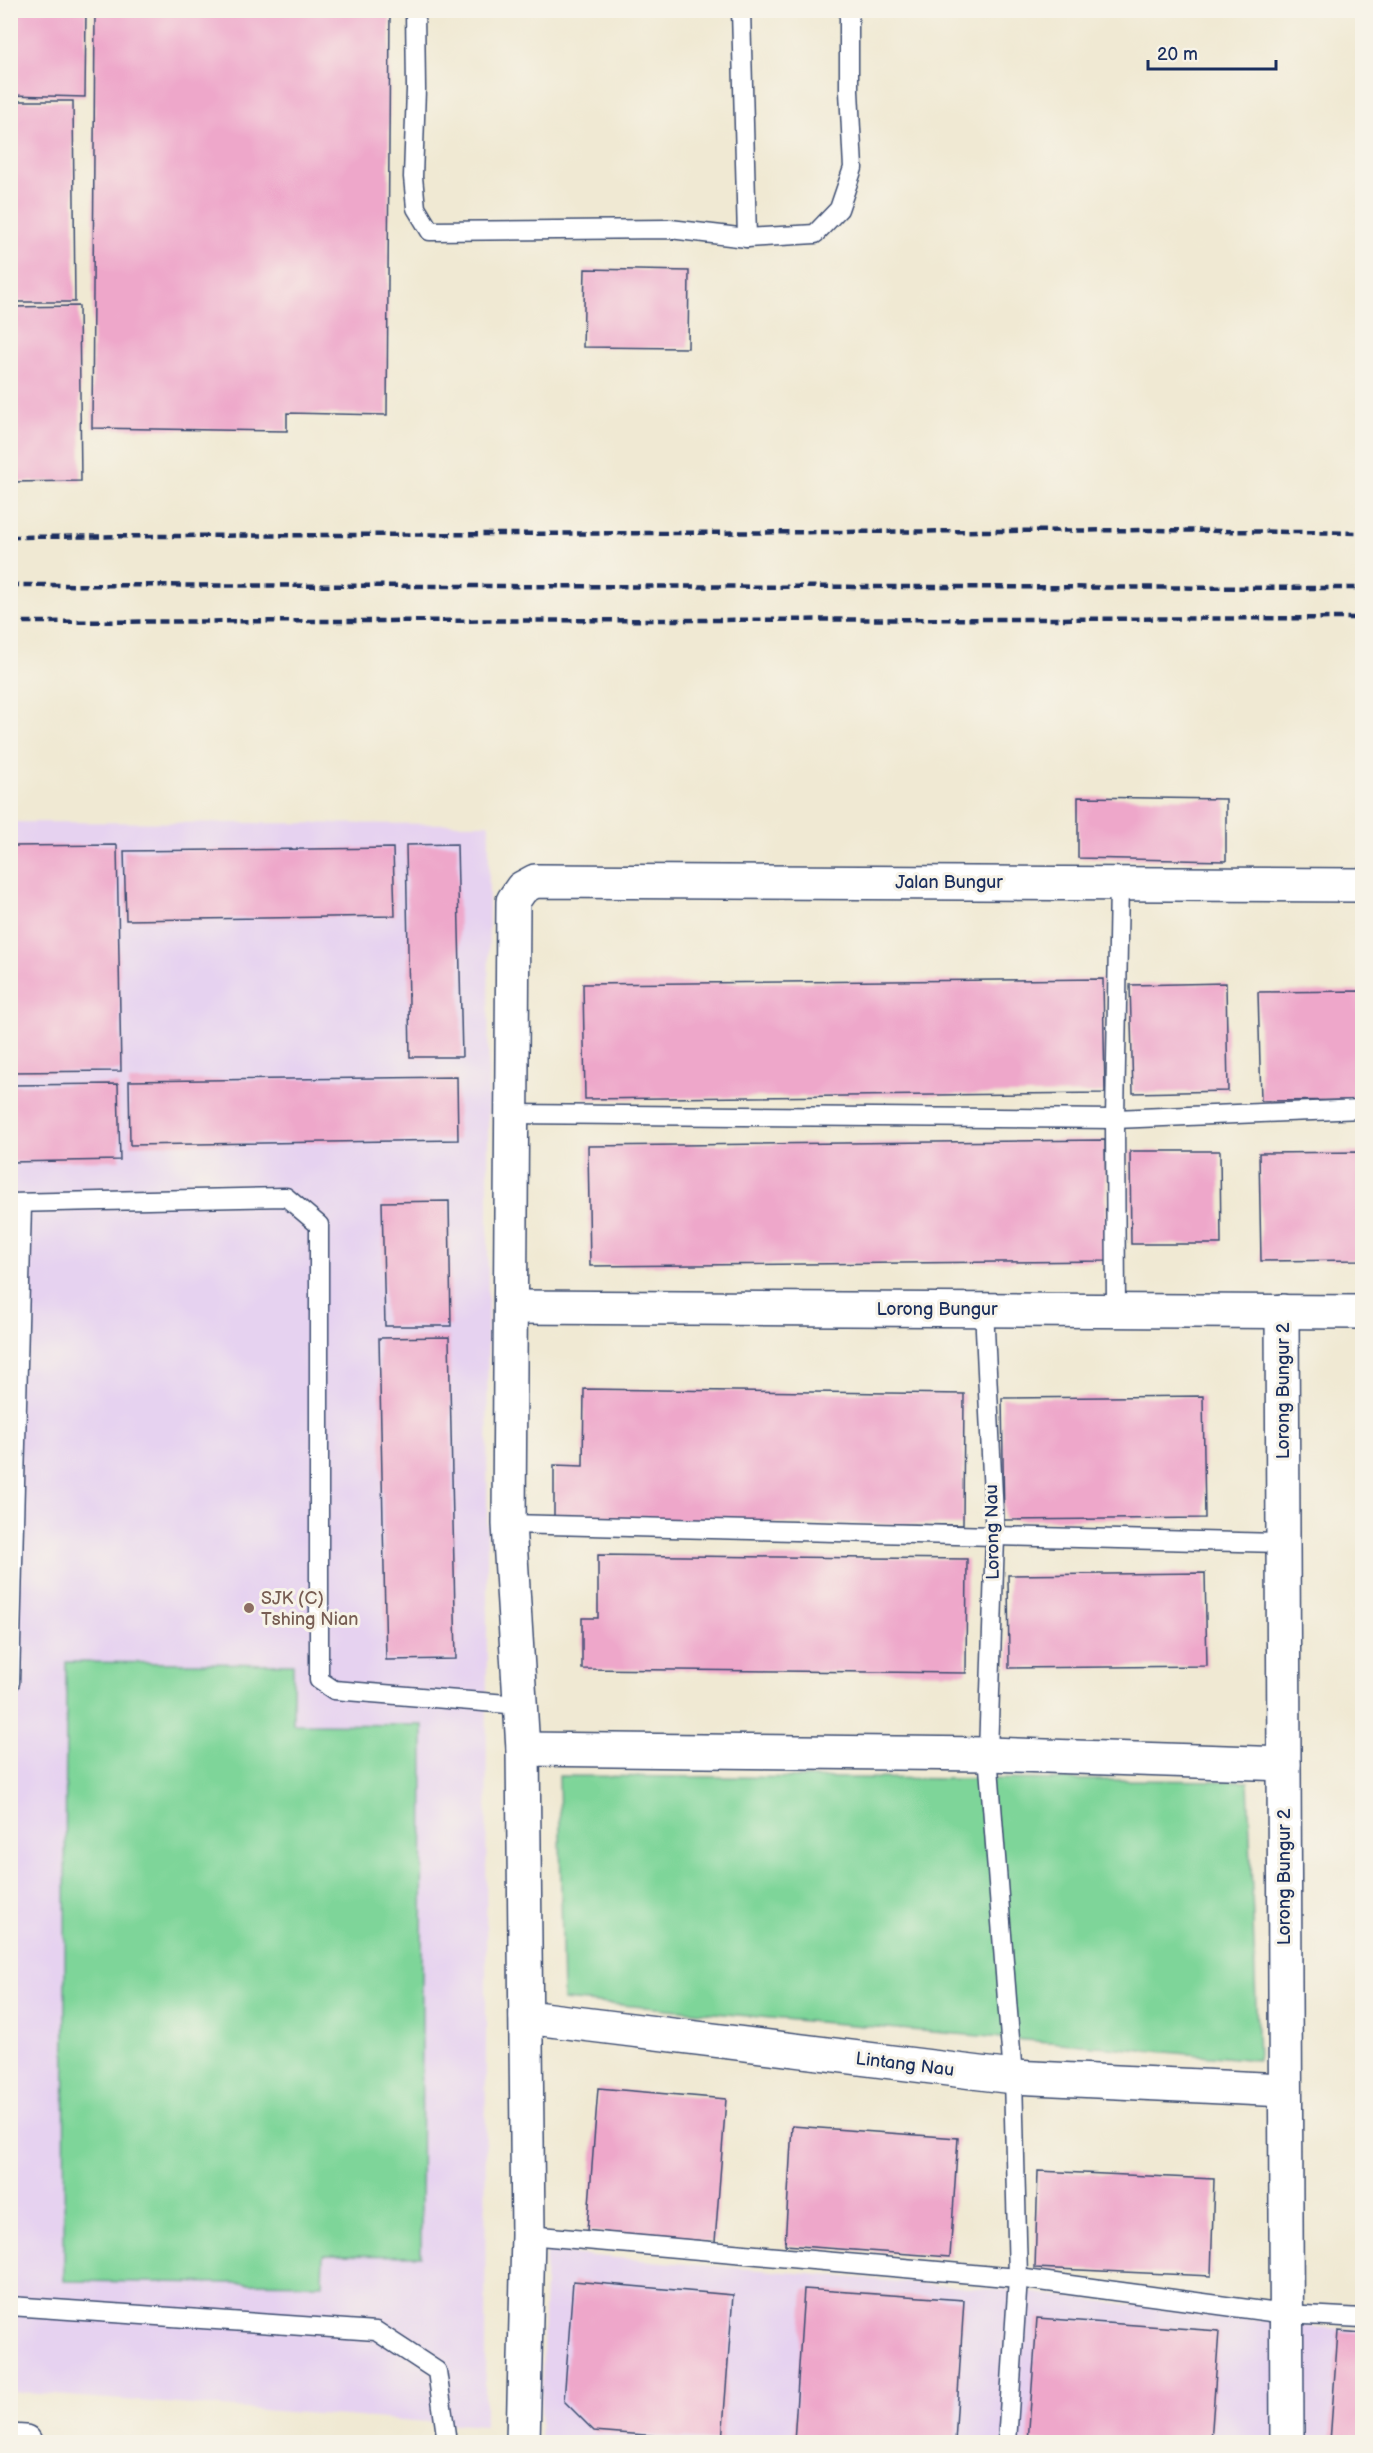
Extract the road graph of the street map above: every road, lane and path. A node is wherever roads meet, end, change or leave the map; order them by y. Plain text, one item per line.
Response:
1 (415, 10) edge
2 (741, 10) edge
3 (849, 10) edge
4 (747, 238) junction
5 (1119, 882) junction
6 (1362, 885) edge
7 (1362, 1109) edge
8 (510, 1114) junction
9 (1115, 1119) junction
10 (16, 1204) edge
11 (511, 1307) junction
12 (984, 1310) junction
13 (1116, 1310) junction
14 (1282, 1311) junction
15 (1362, 1312) edge
16 (509, 1524) junction
17 (995, 1537) junction
18 (1283, 1543) junction
19 (10, 1683) edge
20 (520, 1705) junction
21 (523, 1749) junction
22 (988, 1754) junction
23 (1284, 1764) junction
24 (526, 2017) junction
25 (1013, 2077) junction
26 (1285, 2090) junction
27 (528, 2235) junction
28 (1017, 2278) junction
29 (10, 2306) edge
30 (1286, 2314) junction
31 (1362, 2318) edge
32 (10, 2441) edge
33 (25, 2442) edge
34 (447, 2442) edge
35 (523, 2442) edge
36 (1007, 2442) edge
37 (1287, 2442) edge

1 - 4 lane
2 - 4 lane
3 - 4 lane
5 - 6 street, Jalan Bungur
5 - 8 street, Jalan Bungur
5 - 9 lane
7 - 9 lane
8 - 9 lane
8 - 11 street
9 - 13 lane
10 - 19 lane
10 - 20 lane
11 - 12 street, Lorong Bungur
11 - 16 street
12 - 13 street, Lorong Bungur
12 - 17 lane, Lorong Nau
13 - 14 street, Lorong Bungur
14 - 15 street, Lorong Bungur
14 - 18 street, Lorong Bungur 2
16 - 17 lane
16 - 20 street
17 - 18 lane
17 - 22 lane, Lorong Nau
18 - 23 street, Lorong Bungur 2
20 - 21 street
21 - 22 street
21 - 24 street
22 - 23 street
22 - 25 lane, Lorong Nau
23 - 26 street, Lorong Bungur 2
24 - 25 street, Lintang Nau
24 - 27 street
25 - 26 street, Lintang Nau
25 - 28 lane, Lorong Nau
26 - 30 street, Lorong Bungur 2
27 - 28 lane
27 - 35 street
28 - 30 lane
28 - 36 lane, Lorong Nau
29 - 34 lane
30 - 31 lane
30 - 37 street, Lorong Bungur 2
32 - 33 street

